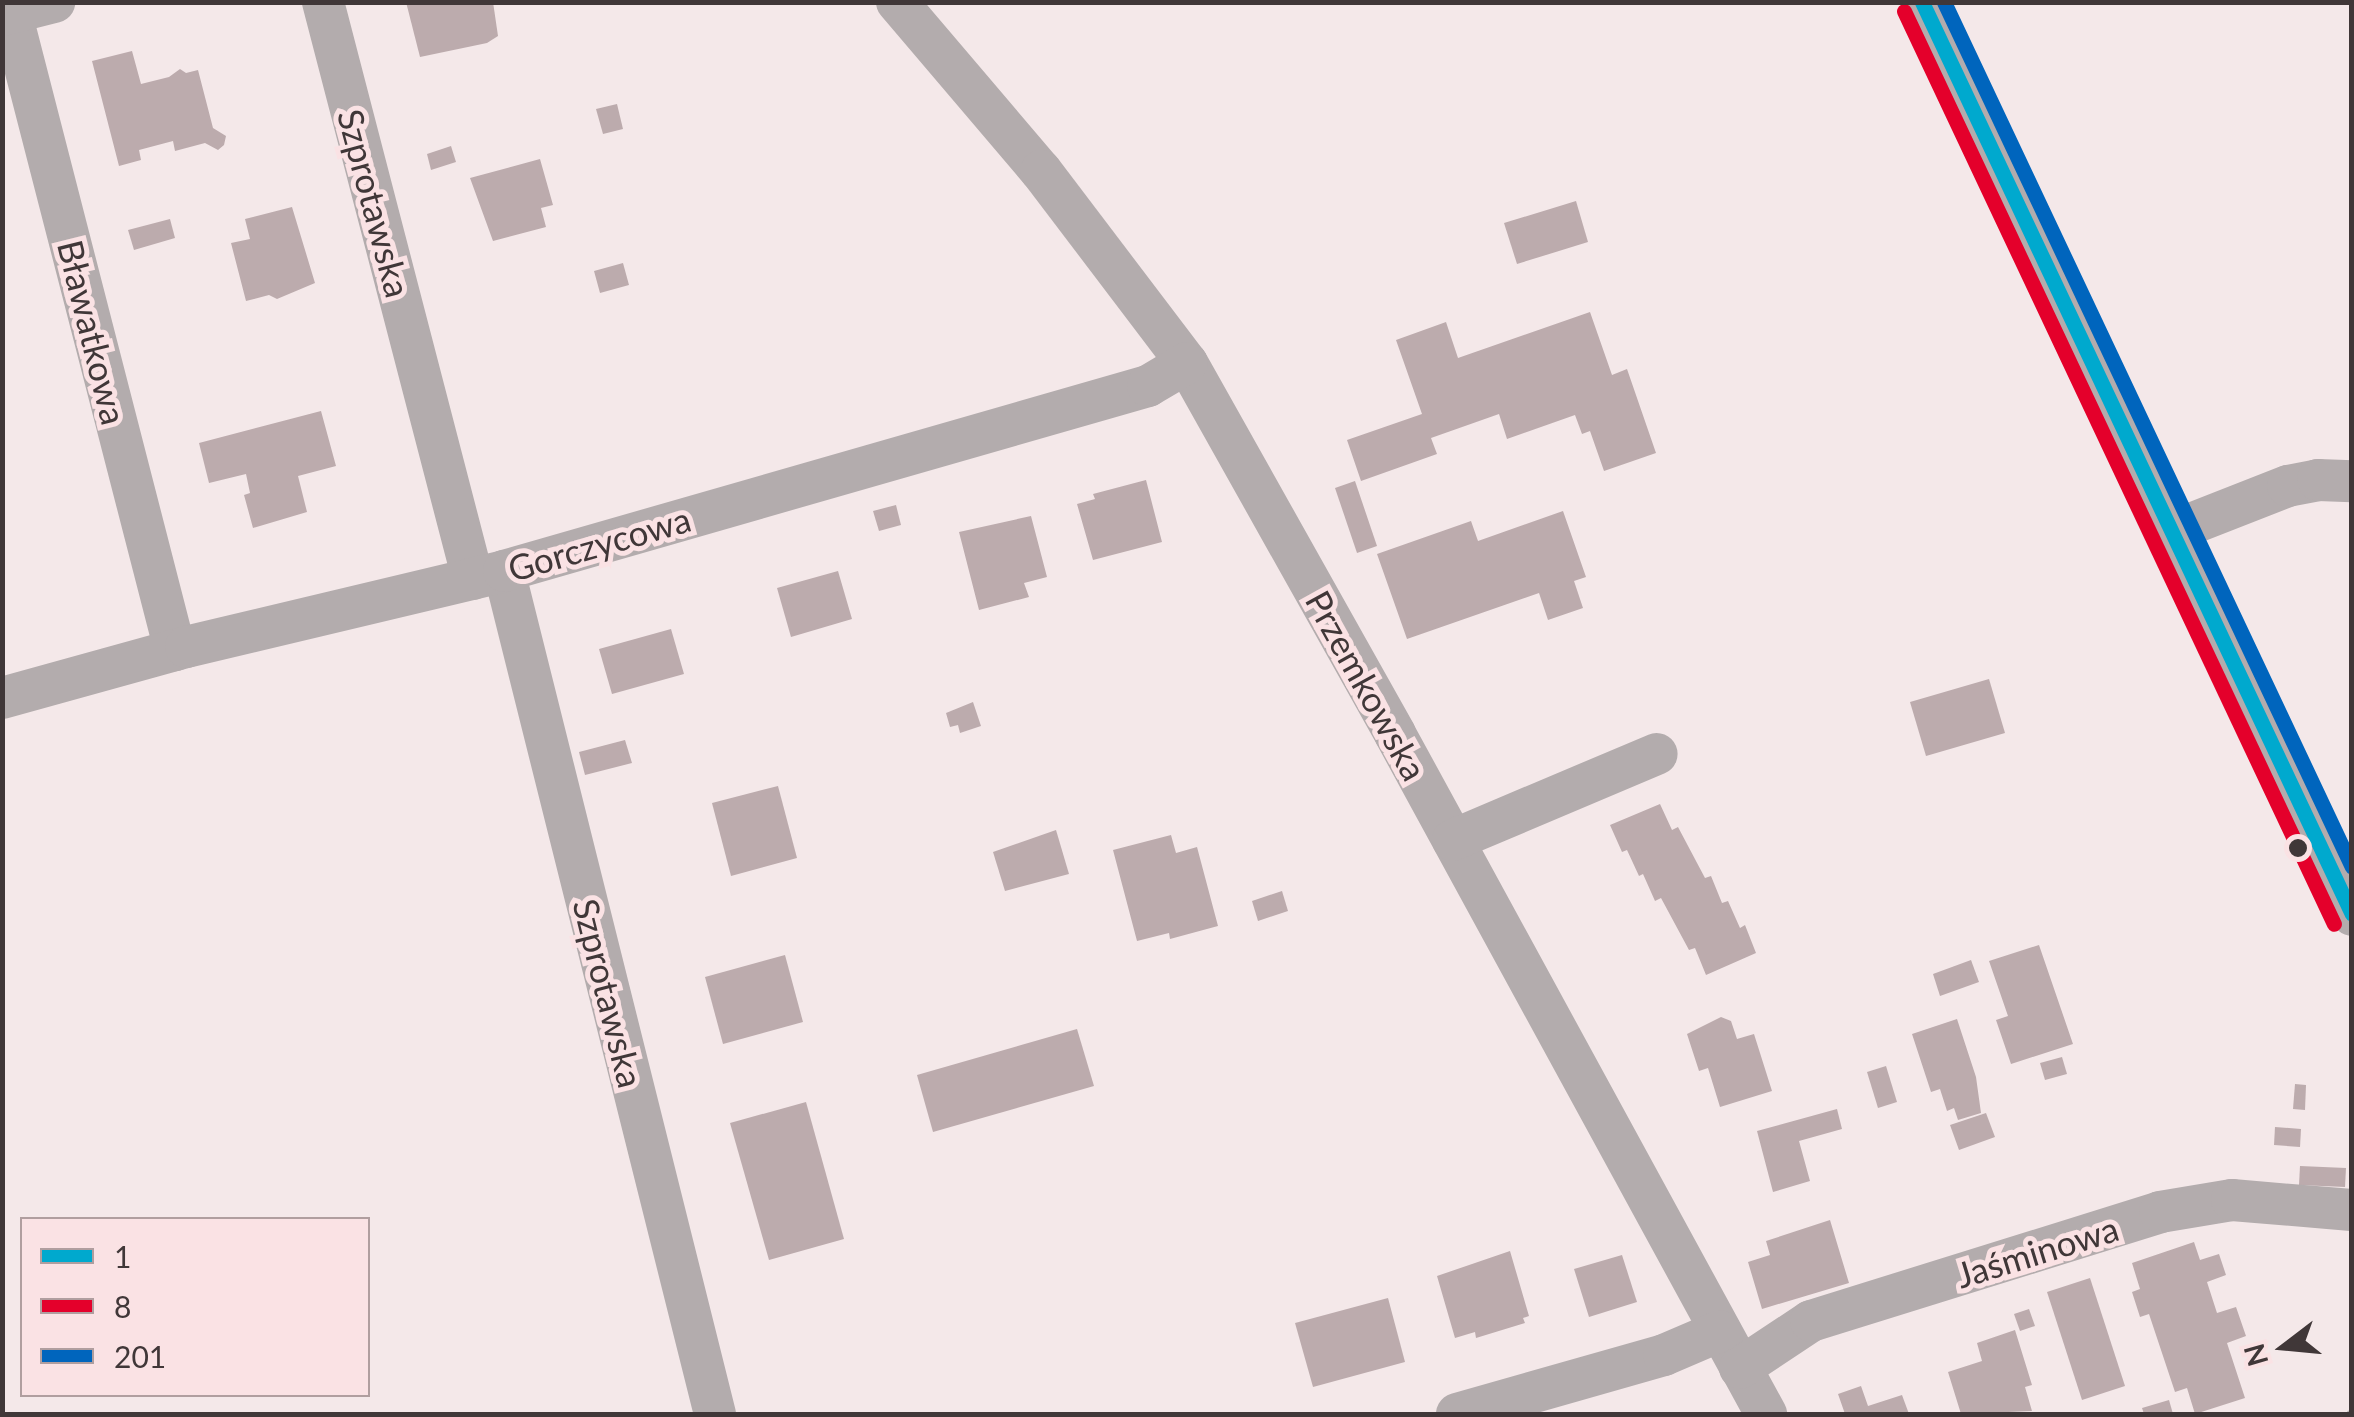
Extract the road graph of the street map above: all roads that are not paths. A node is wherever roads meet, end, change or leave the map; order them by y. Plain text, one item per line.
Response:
1 (54, 2) edge
2 (323, 2) edge
3 (897, 2) edge
4 (1922, 2) edge
5 (7, 14) edge
6 (1186, 363) junction
7 (2352, 481) edge
8 (2173, 530) junction
9 (488, 575) junction
10 (175, 650) junction
11 (2, 698) edge
12 (1658, 754) dead end
13 (1453, 840) junction
14 (2352, 915) edge
15 (2352, 1210) edge
16 (1730, 1350) junction
17 (715, 1414) edge
18 (1456, 1414) edge
19 (1766, 1414) edge

1 - 5 street
2 - 9 street, Szprotawska
3 - 6 street, Przemkowska
4 - 8 street
5 - 10 street, Bławatkowa
6 - 9 street, Gorczycowa
6 - 13 street, Przemkowska
7 - 8 street
8 - 14 street
9 - 10 street, Gorczycowa
9 - 17 street, Szprotawska
10 - 11 street, Gorczycowa
12 - 13 street
13 - 16 street, Przemkowska
15 - 16 street, Jaśminowa
16 - 18 street, Jaśminowa
16 - 19 street, Przemkowska

